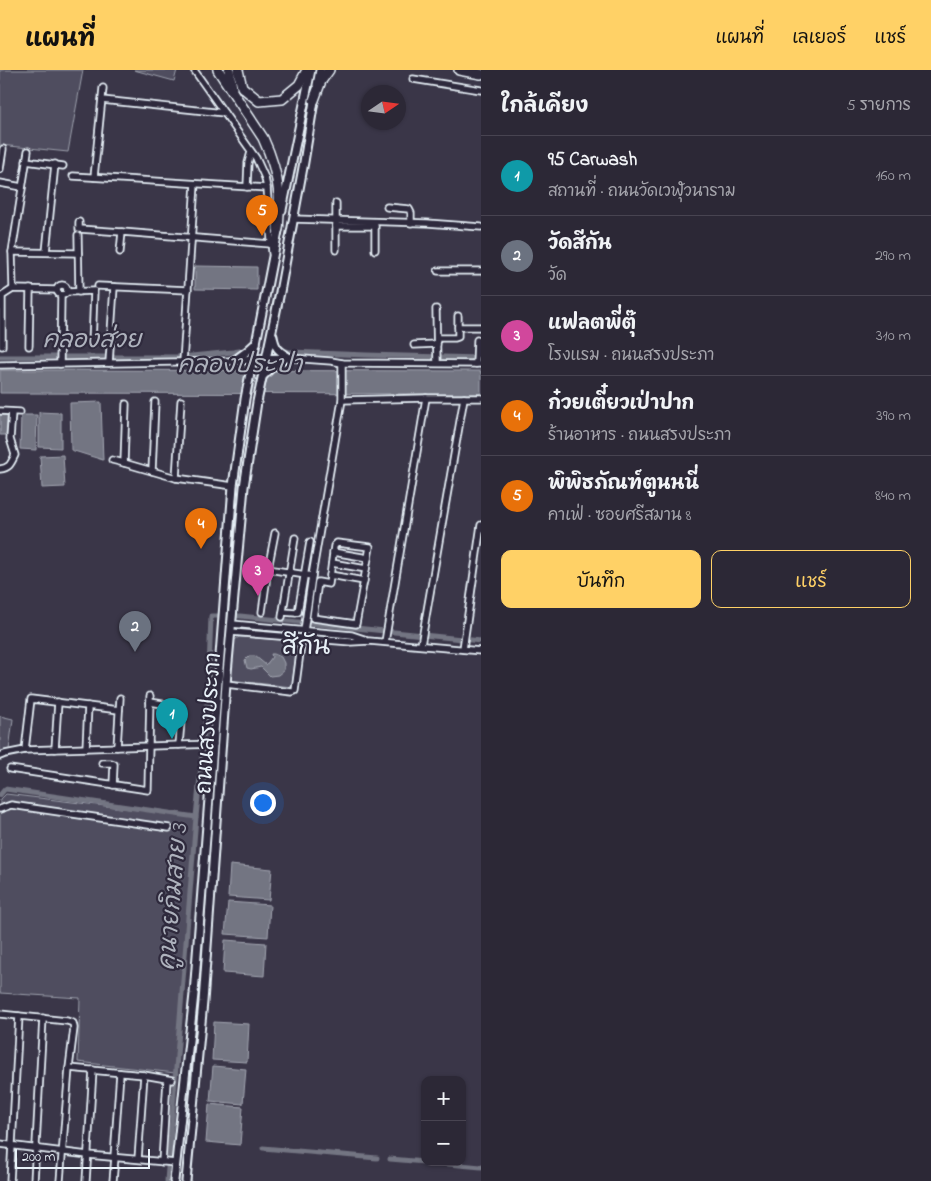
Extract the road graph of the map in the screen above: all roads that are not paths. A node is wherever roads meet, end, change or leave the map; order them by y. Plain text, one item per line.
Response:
1 (194, 70) edge
2 (218, 70) edge
3 (228, 70) edge
4 (238, 70) edge
5 (307, 70) edge
6 (311, 70) edge
7 (320, 70) edge
8 (329, 70) edge
9 (459, 70) edge
10 (481, 74) edge
11 (413, 78) dead end
12 (103, 88) dead end
13 (481, 90) edge
14 (232, 91) junction
15 (102, 100) junction
16 (314, 100) junction
17 (224, 113) junction
18 (3, 149) dead end
19 (28, 152) dead end
20 (252, 152) junction
21 (26, 160) junction
22 (55, 164) junction
23 (63, 166) dead end
24 (0, 169) edge
25 (73, 176) dead end
26 (94, 177) junction
27 (0, 184) edge
28 (195, 184) junction
29 (22, 187) junction
30 (247, 187) junction
31 (267, 188) junction
32 (336, 204) dead end
33 (386, 207) dead end
34 (293, 219) junction
35 (79, 222) dead end
36 (336, 223) junction
37 (411, 223) junction
38 (481, 227) edge
39 (278, 229) junction
40 (122, 232) junction
41 (78, 235) dead end
42 (191, 238) junction
43 (271, 244) junction
44 (336, 250) dead end
45 (375, 250) dead end
46 (12, 252) junction
47 (46, 252) junction
48 (120, 252) dead end
49 (78, 253) junction
50 (273, 258) junction
51 (438, 271) dead end
52 (481, 271) edge
53 (98, 286) dead end
54 (114, 287) junction
55 (13, 289) junction
56 (30, 289) junction
57 (188, 290) junction
58 (79, 292) junction
59 (64, 294) junction
60 (436, 309) dead end
61 (458, 316) dead end
62 (481, 327) edge
63 (458, 328) junction
64 (259, 329) junction
65 (272, 331) junction
66 (477, 340) dead end
67 (437, 341) junction
68 (256, 343) junction
69 (92, 345) dead end
70 (2, 346) dead end
71 (30, 346) dead end
72 (414, 346) dead end
73 (184, 358) junction
74 (290, 358) junction
75 (109, 359) junction
76 (253, 359) junction
77 (266, 359) junction
78 (437, 359) junction
79 (477, 361) edge
80 (232, 362) junction
81 (342, 362) junction
82 (60, 363) junction
83 (0, 365) edge
84 (248, 369) junction
85 (265, 372) junction
86 (246, 397) junction
87 (342, 397) junction
88 (258, 398) junction
89 (426, 398) junction
90 (464, 398) junction
91 (481, 398) edge
92 (182, 401) dead end
93 (155, 402) dead end
94 (126, 404) dead end
95 (0, 411) edge
96 (12, 412) junction
97 (20, 412) dead end
98 (112, 460) dead end
99 (124, 463) junction
100 (0, 469) edge
101 (152, 471) junction
102 (176, 478) junction
103 (233, 486) junction
104 (481, 526) edge
105 (274, 533) dead end
106 (295, 538) dead end
107 (310, 542) dead end
108 (228, 551) junction
109 (238, 552) junction
110 (333, 552) junction
111 (368, 558) junction
112 (332, 563) junction
113 (268, 569) junction
114 (366, 569) junction
115 (290, 572) junction
116 (304, 574) junction
117 (330, 575) junction
118 (312, 576) junction
119 (364, 581) junction
120 (262, 612) dead end
121 (232, 622) junction
122 (223, 625) junction
123 (304, 630) junction
124 (302, 638) junction
125 (369, 640) junction
126 (385, 642) junction
127 (422, 642) junction
128 (464, 646) junction
129 (481, 651) edge
130 (226, 684) junction
131 (120, 698) dead end
132 (58, 702) junction
133 (88, 706) junction
134 (119, 710) junction
135 (208, 744) junction
136 (179, 745) junction
137 (149, 746) junction
138 (117, 747) junction
139 (86, 748) junction
140 (55, 749) junction
141 (25, 750) junction
142 (0, 756) edge
143 (102, 764) dead end
144 (10, 769) dead end
145 (113, 785) junction
146 (0, 810) edge
147 (169, 828) dead end
148 (194, 994) junction
149 (204, 995) junction
150 (0, 1014) edge
151 (19, 1016) junction
152 (43, 1018) junction
153 (69, 1068) junction
154 (93, 1070) junction
155 (120, 1073) junction
156 (144, 1075) junction
157 (0, 1144) edge
158 (13, 1145) junction
159 (36, 1149) junction
160 (62, 1152) junction
161 (88, 1155) junction
162 (115, 1157) junction
163 (138, 1159) junction
164 (163, 1162) junction
165 (174, 1162) junction
166 (10, 1181) edge
167 (34, 1181) edge
168 (60, 1181) edge
169 (86, 1181) edge
170 (113, 1181) edge
171 (174, 1181) edge
172 (186, 1181) edge

1 - 17 street
2 - 14 highway
3 - 14 highway
4 - 5 highway
6 - 39 main road
7 - 16 main road, ถนนสรงประภา
8 - 16 highway
9 - 10 highway
11 - 13 street
12 - 15 street
14 - 39 highway
15 - 17 street
15 - 26 street
16 - 34 main road, ถนนสรงประภา
17 - 20 street
18 - 24 street
19 - 21 street
20 - 30 street
20 - 31 street
21 - 22 street
21 - 29 street
22 - 23 street
22 - 47 street
25 - 26 street
26 - 28 street
27 - 29 street
28 - 30 street
28 - 42 street
29 - 46 street
30 - 31 street
31 - 43 street
32 - 36 street
33 - 37 street
34 - 36 street
34 - 65 main road, ถนนสรงประภา
35 - 40 street
36 - 37 street
36 - 44 street
36 - 45 street
37 - 38 street
39 - 50 main road
40 - 42 street
40 - 48 street
41 - 49 street
42 - 43 street
42 - 57 street
43 - 50 street
46 - 47 street
46 - 55 street
47 - 49 street
49 - 58 street
50 - 64 main road
51 - 52 street
53 - 54 street
54 - 57 street
54 - 75 street
55 - 56 street
55 - 70 street
56 - 59 street
56 - 71 street
57 - 73 street
58 - 59 street
58 - 69 street
59 - 82 street
60 - 67 street
61 - 63 street
62 - 63 street
63 - 67 street
64 - 65 main road
64 - 68 main road
65 - 74 main road
65 - 77 main road, ถนนสรงประภา
66 - 79 street
67 - 72 street
67 - 78 street
68 - 76 main road
68 - 80 main road
73 - 75 street
73 - 80 street
74 - 77 main road
74 - 81 street
74 - 85 main road
75 - 82 street
76 - 77 main road
76 - 80 main road
76 - 84 main road
77 - 85 main road, ถนนสรงประภา
78 - 79 street
78 - 81 street
80 - 84 main road
81 - 87 street
82 - 83 street
84 - 86 main road, ถนนสรงประภา
85 - 88 main road, ถนนสรงประภา
86 - 88 main road
86 - 103 main road, ถนนสรงประภา
87 - 89 street
87 - 118 street
88 - 109 main road, ถนนสรงประภา
89 - 90 street
89 - 126 street
90 - 91 street
90 - 127 street
92 - 102 street
93 - 101 street
94 - 99 street
95 - 96 street
96 - 97 street
96 - 100 street
98 - 99 street
99 - 101 street
101 - 102 street
102 - 103 street
103 - 108 main road, ถนนสรงประภา
104 - 128 street
105 - 113 street
106 - 115 street
107 - 116 street
108 - 109 main road
108 - 122 main road, ถนนสรงประภา
109 - 121 main road, ถนนสรงประภา
110 - 111 street
110 - 111 street
110 - 112 street
111 - 114 street
112 - 114 street
112 - 117 street
113 - 115 street
113 - 120 street
114 - 119 street
115 - 116 street
115 - 116 street
116 - 118 street
117 - 119 street
117 - 119 street
118 - 123 street
121 - 122 main road
121 - 123 street
121 - 124 street
121 - 130 main road, ถนนสรงประภา
122 - 135 main road, ถนนสรงประภา
123 - 125 street
124 - 125 street
124 - 130 street
125 - 126 street
126 - 127 street
127 - 128 street
128 - 129 street
130 - 149 main road, ถนนสรงประภา
131 - 134 street
132 - 133 street
132 - 140 street
132 - 141 street
133 - 134 street
133 - 139 street
134 - 138 street
135 - 136 street
135 - 148 main road, ถนนสรงประภา
136 - 137 street
136 - 137 street
137 - 138 street
137 - 145 street
138 - 139 street
139 - 140 street
140 - 141 street
141 - 142 street
143 - 145 street
144 - 145 street
146 - 147 street
148 - 149 main road
148 - 165 main road, ถนนสรงประภา
149 - 172 main road, ถนนสรงประภา
150 - 151 street
151 - 152 street
151 - 158 street
152 - 153 street
152 - 159 street
153 - 154 street
153 - 160 street
154 - 155 street
154 - 161 street
155 - 156 street
155 - 162 street
156 - 163 street
156 - 164 street
157 - 158 street
158 - 159 street
158 - 166 street
159 - 160 street
159 - 167 street
160 - 161 street
160 - 168 street
161 - 162 street
161 - 169 street
162 - 163 street
162 - 170 street
163 - 164 street
164 - 165 street
165 - 171 main road, ถนนสรงประภา

